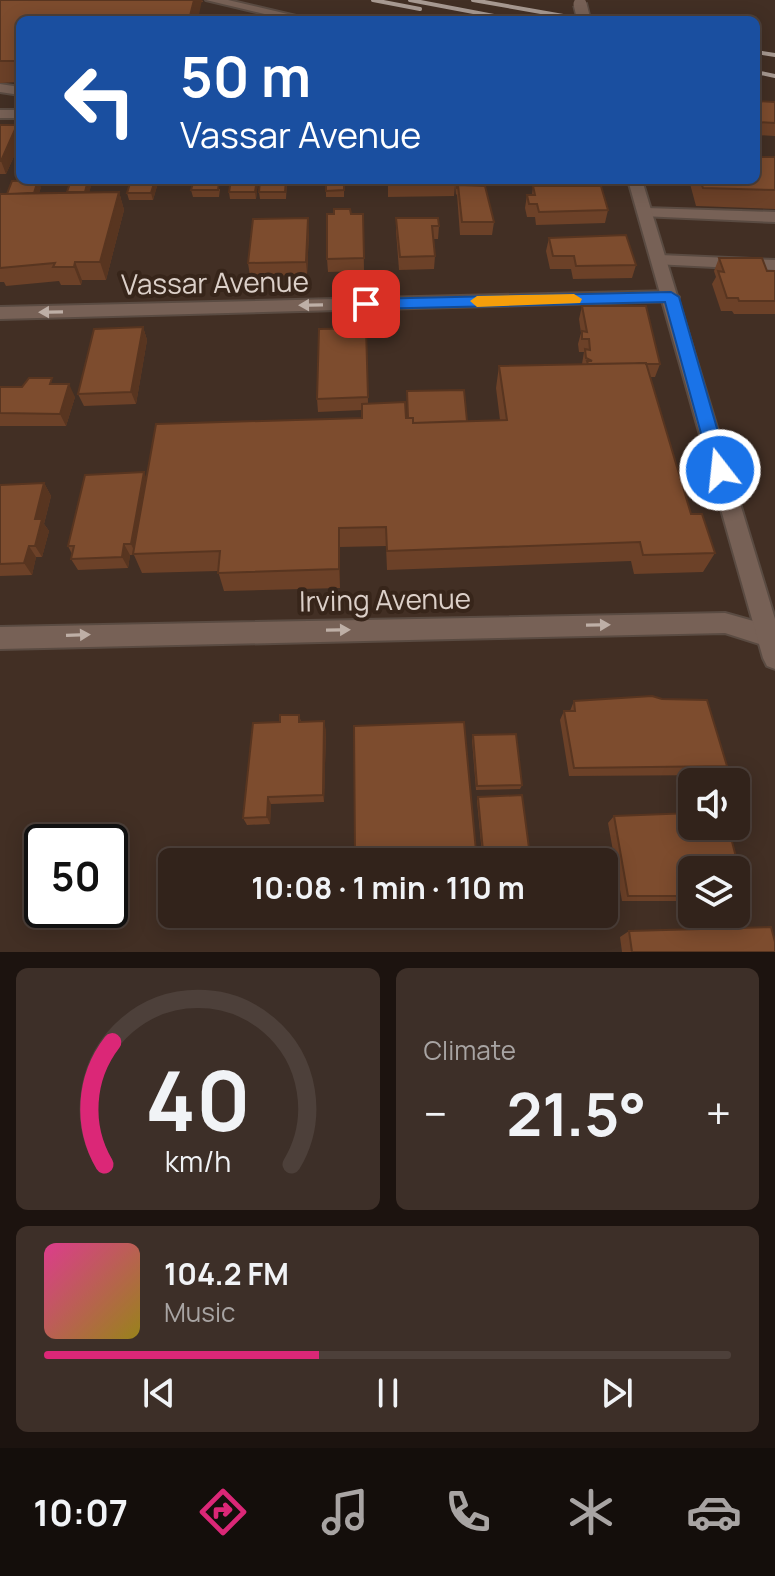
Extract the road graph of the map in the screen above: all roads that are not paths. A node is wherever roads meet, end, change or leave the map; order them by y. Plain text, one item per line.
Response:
1 (212, 0) edge
2 (288, 16) edge
3 (636, 184) edge
4 (646, 213) junction
5 (775, 217) edge
6 (660, 260) junction
7 (775, 265) edge
8 (671, 297) junction
9 (0, 313) edge
10 (0, 638) edge
11 (773, 644) edge

1 - 2 street
3 - 4 street
4 - 5 street
4 - 6 street
6 - 7 street
6 - 8 street
8 -> 9 street, Vassar Avenue
8 - 11 street
10 -> 11 street, Irving Avenue

